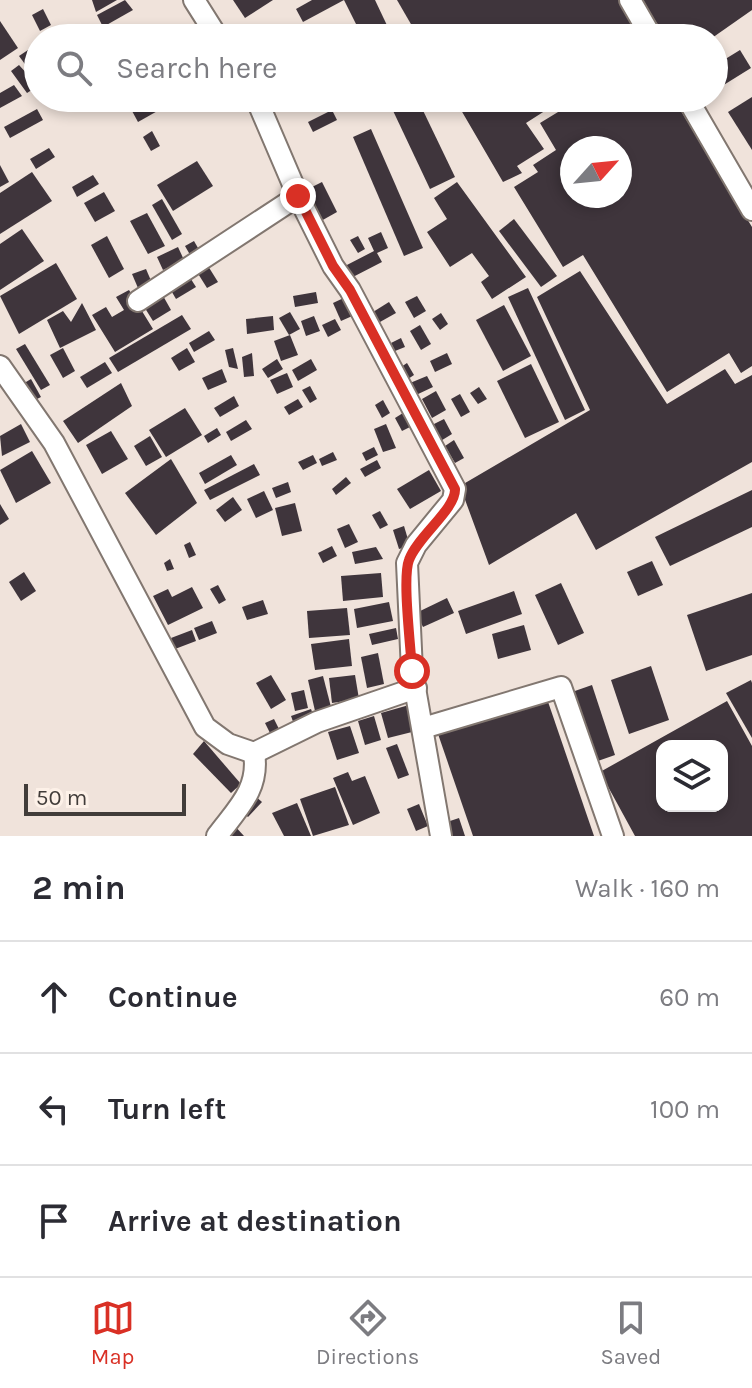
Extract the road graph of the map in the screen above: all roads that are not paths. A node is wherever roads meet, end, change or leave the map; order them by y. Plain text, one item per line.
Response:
1 (194, 0) edge
2 (630, 0) edge
3 (209, 24) edge
4 (644, 24) edge
5 (262, 112) edge
6 (695, 112) edge
7 (298, 196) junction
8 (752, 210) edge
9 (138, 301) dead end
10 (0, 366) edge
11 (416, 688) junction
12 (423, 728) junction
13 (254, 753) junction
14 (217, 836) edge
15 (441, 836) edge
16 (613, 836) edge

1 - 3 street
2 - 4 street
5 - 7 street
6 - 8 street
7 - 9 street
7 - 11 street
10 - 13 street
11 - 12 street
11 - 13 street
12 - 15 street
12 - 16 street
13 - 14 street

